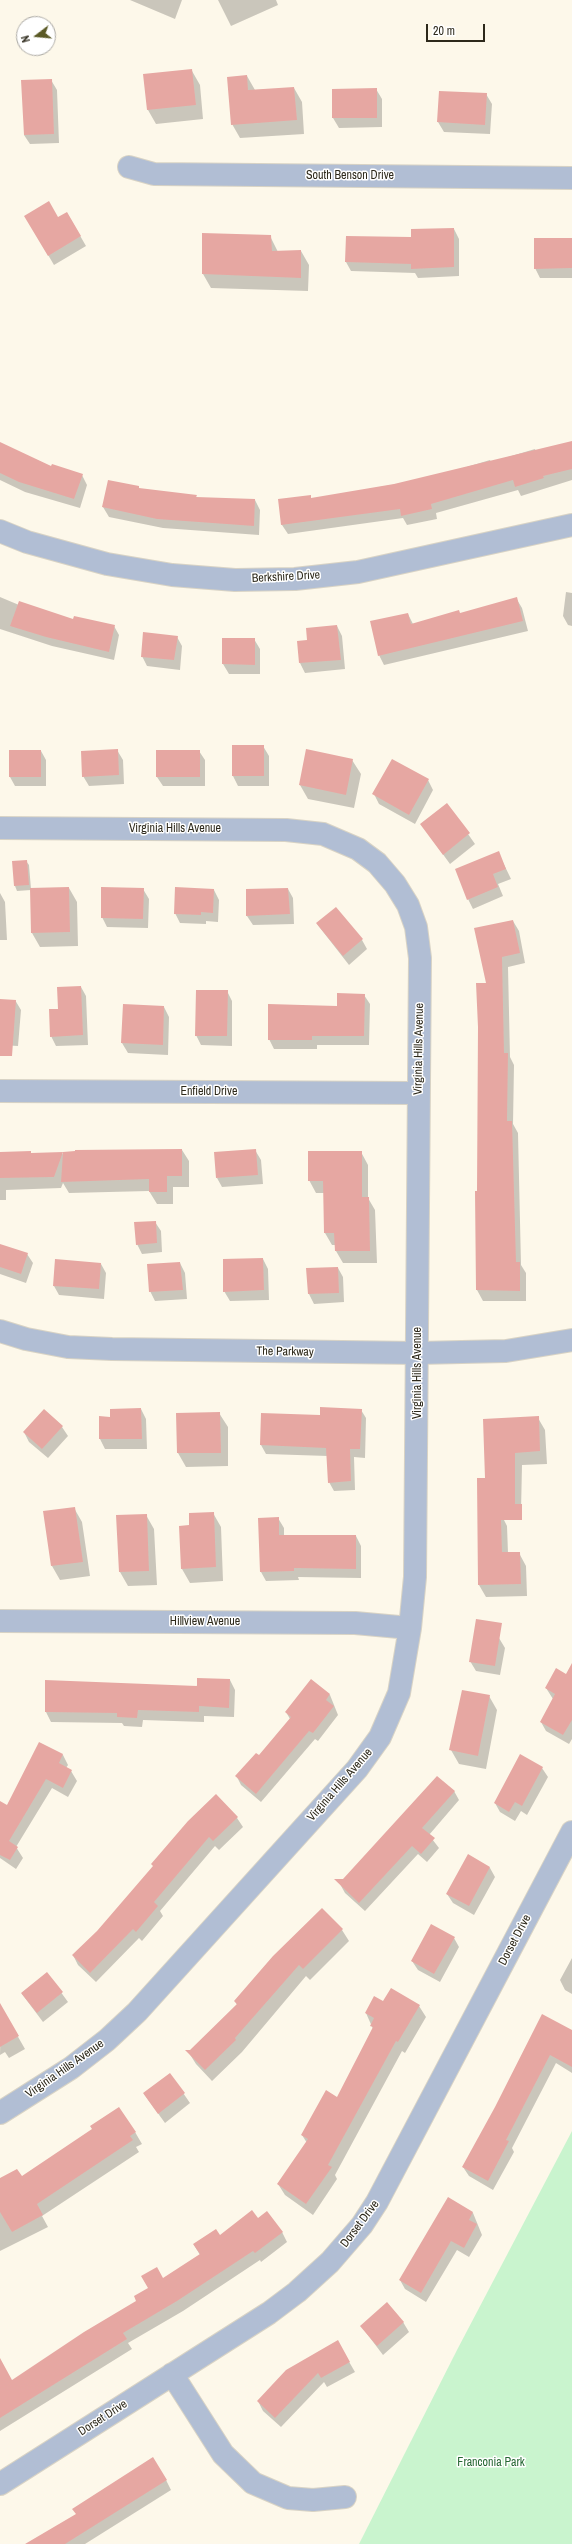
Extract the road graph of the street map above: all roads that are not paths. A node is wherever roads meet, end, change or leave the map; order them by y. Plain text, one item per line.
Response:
1 (129, 167) dead end
2 (572, 178) edge
3 (572, 525) edge
4 (0, 531) edge
5 (0, 828) edge
6 (0, 1091) edge
7 (418, 1093) junction
8 (0, 1331) edge
9 (572, 1340) edge
10 (418, 1353) junction
11 (0, 1621) edge
12 (410, 1628) junction
13 (572, 1832) edge
14 (0, 2113) edge
15 (172, 2374) junction
16 (0, 2484) edge
17 (344, 2497) dead end

1 - 2 street, South Benson Drive
3 - 4 street, Berkshire Drive
5 - 7 street, Virginia Hills Avenue
6 - 7 street, Enfield Drive
7 - 10 street, Virginia Hills Avenue
8 - 10 street, The Parkway
9 - 10 street, The Parkway
10 - 12 street, Virginia Hills Avenue
11 - 12 street, Hillview Avenue
12 - 14 street, Virginia Hills Avenue
13 - 15 street, Dorset Drive
15 - 16 street, Dorset Drive
15 - 17 street

